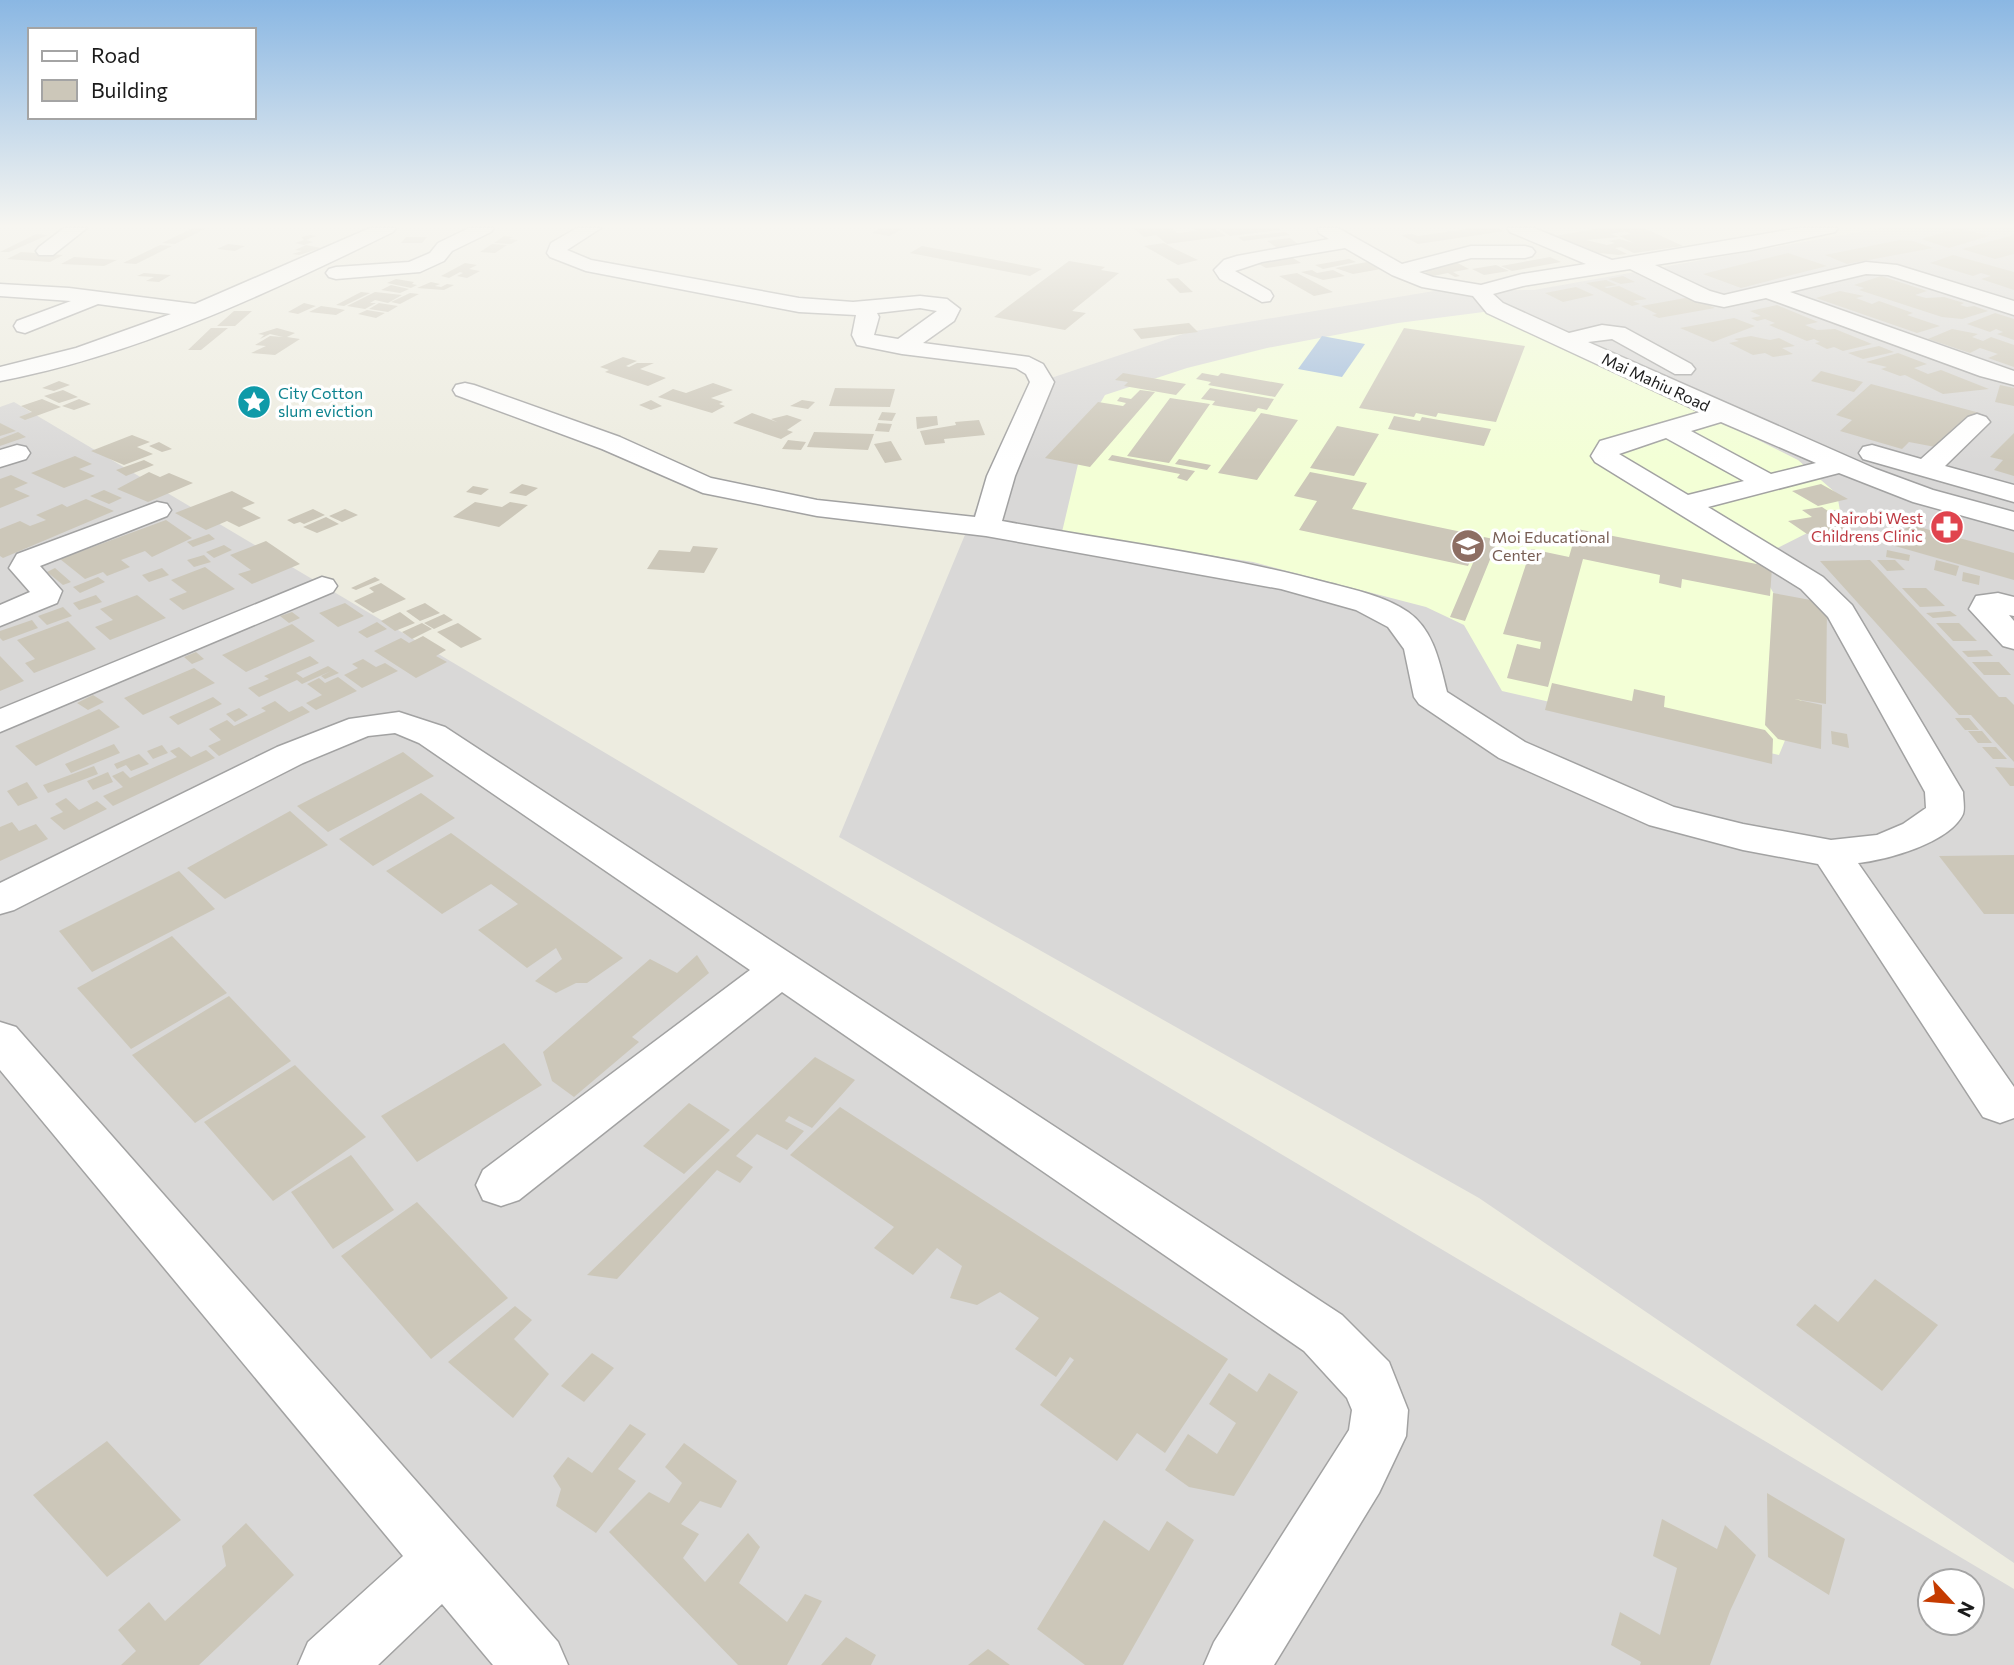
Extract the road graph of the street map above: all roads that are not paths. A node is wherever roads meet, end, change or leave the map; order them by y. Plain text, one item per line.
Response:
1 (78, 306) edge
2 (154, 306) edge
3 (211, 306) edge
4 (810, 306) edge
5 (1491, 306) edge
6 (1807, 306) edge
7 (199, 311) junction
8 (866, 313) junction
9 (25, 326) dead end
10 (1566, 341) junction
11 (902, 348) junction
12 (0, 374) edge
13 (2014, 377) edge
14 (465, 390) dead end
15 (1723, 413) junction
16 (1977, 422) dead end
17 (1670, 430) junction
18 (1840, 465) junction
19 (1926, 469) junction
20 (1767, 483) junction
21 (2014, 494) edge
22 (1684, 505) junction
23 (157, 510) dead end
24 (2014, 521) edge
25 (986, 527) junction
26 (322, 586) dead end
27 (2014, 607) edge
28 (0, 617) edge
29 (2014, 639) edge
30 (0, 722) edge
31 (1831, 853) junction
32 (0, 900) edge
33 (780, 969) junction
34 (0, 1039) edge
35 (2000, 1104) dead end
36 (501, 1185) dead end
37 (444, 1560) junction
38 (331, 1665) edge
39 (535, 1665) edge
40 (1237, 1665) edge

1 - 9 street
2 - 7 street
3 - 7 street
4 - 8 street
5 - 10 street, Mai Mahiu Road
6 - 13 street
7 - 12 street
8 - 11 street
8 - 11 street
10 - 15 street, Mai Mahiu Road
10 - 19 street
11 - 25 street
14 - 25 street
15 - 17 street
15 - 18 street, Mai Mahiu Road
16 - 19 street
17 - 20 street
17 - 22 street
18 - 20 street
18 - 24 street, Mai Mahiu Road
19 - 21 street
20 - 22 street
22 - 31 street
23 - 28 street
25 - 31 street
26 - 30 street
27 - 29 street
31 - 35 street
32 - 33 street
33 - 36 street
33 - 40 street
34 - 37 street
37 - 38 street
37 - 39 street

